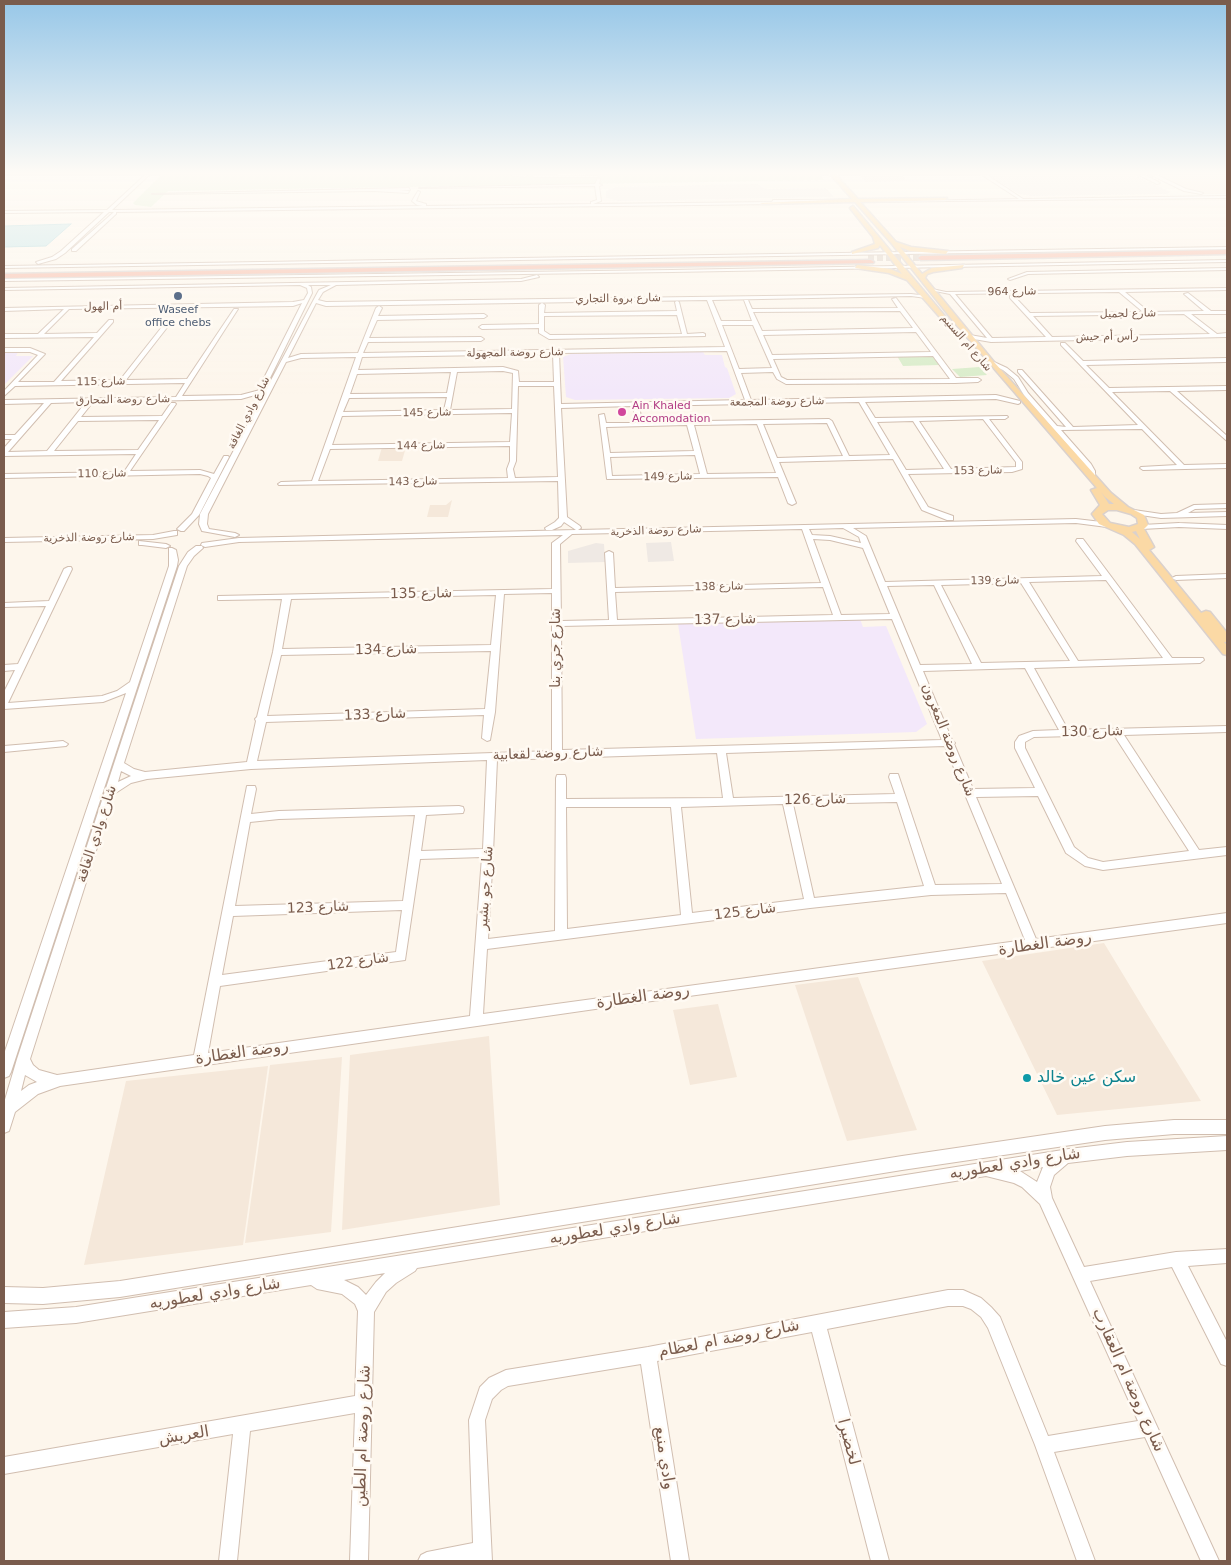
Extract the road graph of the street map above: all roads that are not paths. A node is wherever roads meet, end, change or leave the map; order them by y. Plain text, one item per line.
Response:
1 (67, 248) edge
2 (78, 248) edge
3 (872, 248) tunnel mouth
4 (885, 248) edge
5 (895, 248) edge
6 (897, 248) edge
7 (907, 248) edge
8 (1179, 249) joint
9 (1227, 250) edge
10 (63, 252) junction
11 (946, 252) junction
12 (854, 253) junction
13 (889, 253) junction
14 (900, 253) junction
15 (711, 256) junction
16 (1227, 256) edge
17 (68, 257) junction
18 (1227, 261) edge
19 (579, 263) junction
20 (1070, 264) junction
21 (90, 266) junction
22 (906, 266) junction
23 (962, 266) junction
24 (569, 267) junction
25 (857, 267) junction
26 (5, 269) edge
27 (1227, 269) edge
28 (709, 270) junction
29 (252, 272) junction
30 (558, 272) junction
31 (1116, 272) junction
32 (4, 276) edge
33 (222, 277) junction
34 (131, 278) junction
35 (922, 278) junction
36 (1010, 279) dead end
37 (4, 280) edge
38 (48, 280) junction
39 (911, 280) junction
40 (349, 283) junction
41 (257, 284) junction
42 (295, 284) junction
43 (4, 288) edge
44 (1227, 289) edge
45 (919, 290) junction
46 (932, 290) junction
47 (1120, 290) junction
48 (311, 291) junction
49 (321, 292) junction
50 (948, 293) junction
51 (1186, 294) dead end
52 (911, 295) junction
53 (937, 296) junction
54 (1012, 296) dead end
55 (926, 297) junction
56 (709, 298) junction
57 (894, 298) dead end
58 (306, 301) junction
59 (315, 301) junction
60 (746, 301) dead end
61 (485, 302) junction
62 (677, 302) dead end
63 (293, 304) junction
64 (326, 304) junction
65 (542, 305) dead end
66 (68, 308) junction
67 (303, 308) junction
68 (312, 308) junction
69 (379, 308) dead end
70 (902, 309) junction
71 (236, 310) dead end
72 (751, 312) junction
73 (1209, 312) junction
74 (1227, 312) edge
75 (4, 313) edge
76 (679, 313) junction
77 (1148, 313) junction
78 (1186, 313) junction
79 (541, 315) junction
80 (1028, 315) junction
81 (484, 316) junction
82 (376, 318) junction
83 (111, 321) dead end
84 (956, 321) junction
85 (719, 323) junction
86 (755, 323) junction
87 (167, 324) dead end
88 (541, 326) junction
89 (482, 327) junction
90 (917, 330) junction
91 (760, 333) junction
92 (99, 334) junction
93 (703, 334) dead end
94 (40, 335) junction
95 (685, 335) junction
96 (1214, 335) junction
97 (1227, 335) edge
98 (7, 336) edge
99 (618, 336) junction
100 (970, 337) junction
101 (1050, 338) junction
102 (481, 339) junction
103 (367, 340) junction
104 (989, 340) junction
105 (4, 342) edge
106 (975, 343) junction
107 (1063, 344) dead end
108 (728, 349) junction
109 (4, 350) edge
110 (620, 351) junction
111 (289, 352) junction
112 (556, 352) junction
113 (478, 354) junction
114 (935, 354) junction
115 (360, 355) junction
116 (301, 356) junction
117 (771, 357) junction
118 (1227, 360) edge
119 (284, 361) junction
120 (992, 363) junction
121 (1081, 363) junction
122 (454, 370) junction
123 (776, 370) junction
124 (737, 371) junction
125 (1020, 371) dead end
126 (355, 372) junction
127 (1017, 379) junction
128 (1027, 379) junction
129 (954, 380) junction
130 (978, 380) dead end
131 (188, 381) junction
132 (122, 382) junction
133 (56, 383) junction
134 (14, 384) junction
135 (516, 384) junction
136 (557, 384) junction
137 (1227, 388) edge
138 (1172, 389) junction
139 (924, 390) junction
140 (1108, 390) junction
141 (1008, 391) junction
142 (260, 392) junction
143 (4, 394) edge
144 (450, 394) junction
145 (346, 396) junction
146 (241, 398) junction
147 (996, 398) junction
148 (92, 400) junction
149 (861, 400) junction
150 (48, 401) junction
151 (175, 401) junction
152 (4, 402) edge
153 (255, 402) junction
154 (749, 402) junction
155 (1018, 402) junction
156 (636, 404) junction
157 (559, 406) junction
158 (515, 411) junction
159 (447, 412) junction
160 (340, 414) junction
161 (602, 415) dead end
162 (984, 417) junction
163 (1005, 417) dead end
164 (163, 418) junction
165 (76, 419) junction
166 (915, 419) junction
167 (872, 420) junction
168 (760, 422) junction
169 (690, 423) junction
170 (640, 424) junction
171 (603, 425) junction
172 (1144, 427) junction
173 (1056, 429) junction
174 (1069, 429) junction
175 (4, 437) edge
176 (17, 437) junction
177 (1227, 439) edge
178 (514, 444) junction
179 (328, 447) junction
180 (140, 452) junction
181 (4, 453) edge
182 (49, 453) junction
183 (698, 453) junction
184 (606, 455) junction
185 (895, 457) junction
186 (848, 458) junction
187 (774, 460) junction
188 (222, 464) junction
189 (1227, 466) edge
190 (1182, 467) junction
191 (1143, 468) dead end
192 (949, 471) junction
193 (200, 472) junction
194 (904, 472) junction
195 (126, 473) junction
196 (780, 475) junction
197 (4, 476) edge
198 (704, 476) junction
199 (1092, 477) junction
200 (215, 478) junction
201 (560, 479) junction
202 (512, 480) junction
203 (281, 484) dead end
204 (314, 484) junction
205 (792, 503) dead end
206 (1227, 506) edge
207 (925, 508) junction
208 (1100, 510) junction
209 (1129, 510) junction
210 (1227, 514) edge
211 (1177, 516) junction
212 (563, 518) junction
213 (950, 518) junction
214 (916, 519) junction
215 (1227, 519) edge
216 (1186, 520) junction
217 (878, 525) junction
218 (805, 526) junction
219 (840, 526) junction
220 (1111, 526) junction
221 (1141, 527) junction
222 (1216, 527) junction
223 (1227, 527) edge
224 (549, 528) junction
225 (577, 528) junction
226 (207, 530) junction
227 (178, 531) junction
228 (570, 533) junction
229 (538, 534) junction
230 (809, 537) junction
231 (4, 540) edge
232 (864, 541) junction
233 (1080, 541) dead end
234 (556, 543) junction
235 (4, 546) edge
236 (202, 546) junction
237 (175, 550) junction
238 (609, 553) dead end
239 (68, 569) dead end
240 (1227, 576) edge
241 (1108, 578) junction
242 (1176, 578) junction
243 (1023, 580) junction
244 (936, 582) junction
245 (881, 584) junction
246 (826, 585) junction
247 (612, 590) junction
248 (556, 591) junction
249 (500, 593) junction
250 (287, 596) junction
251 (221, 598) dead end
252 (51, 603) junction
253 (4, 605) edge
254 (895, 616) junction
255 (838, 618) junction
256 (613, 623) junction
257 (556, 624) junction
258 (1227, 638) edge
259 (495, 648) junction
260 (277, 652) junction
261 (1227, 652) edge
262 (1200, 660) dead end
263 (1170, 661) junction
264 (1076, 664) junction
265 (1028, 665) junction
266 (21, 666) junction
267 (978, 666) junction
268 (4, 668) edge
269 (918, 668) junction
270 (133, 684) junction
271 (103, 699) junction
272 (4, 701) edge
273 (4, 706) edge
274 (125, 709) junction
275 (490, 712) junction
276 (260, 719) junction
277 (1226, 731) edge
278 (1117, 732) junction
279 (1065, 733) junction
280 (487, 738) dead end
281 (950, 743) junction
282 (63, 744) dead end
283 (4, 749) edge
284 (721, 750) junction
285 (557, 754) junction
286 (492, 756) junction
287 (251, 764) junction
288 (119, 765) junction
289 (147, 775) junction
290 (894, 777) dead end
291 (561, 778) dead end
292 (251, 790) dead end
293 (111, 791) junction
294 (1041, 792) junction
295 (969, 793) junction
296 (900, 798) junction
297 (787, 800) junction
298 (729, 802) junction
299 (562, 803) junction
300 (676, 803) junction
301 (459, 810) dead end
302 (421, 811) junction
303 (245, 819) junction
304 (1227, 851) edge
305 (488, 853) junction
306 (1196, 854) junction
307 (416, 856) junction
308 (1008, 888) junction
309 (931, 890) junction
310 (810, 903) junction
311 (408, 905) junction
312 (228, 910) junction
313 (1227, 918) edge
314 (687, 919) junction
315 (561, 934) junction
316 (482, 945) junction
317 (1033, 945) junction
318 (215, 981) junction
319 (476, 1020) junction
320 (200, 1059) junction
321 (23, 1060) junction
322 (5, 1067) edge
323 (60, 1080) junction
324 (10, 1107) junction
325 (4, 1126) edge
326 (1227, 1127) edge
327 (1227, 1143) edge
328 (1069, 1156) junction
329 (981, 1169) junction
330 (1045, 1199) junction
331 (1227, 1256) edge
332 (1176, 1259) junction
333 (418, 1261) junction
334 (1080, 1276) junction
335 (310, 1279) junction
336 (4, 1295) edge
337 (366, 1310) junction
338 (4, 1320) edge
339 (817, 1322) junction
340 (648, 1355) junction
341 (1227, 1358) edge
342 (364, 1403) junction
343 (242, 1426) junction
344 (1149, 1428) junction
345 (1043, 1445) junction
346 (4, 1466) edge
347 (482, 1555) edge
348 (228, 1561) edge
349 (359, 1561) edge
350 (427, 1561) edge
351 (680, 1561) edge
352 (880, 1561) edge
353 (1086, 1561) edge
354 (1210, 1561) edge

1 - 10 street
2 - 17 street
3 - 12 main road
4 - 13 main road
5 - 14 main road
6 - 14 main road
7 - 11 main road
8 - 9 highway
8 - 11 street
9 - 16 highway
10 - 17 street
10 - 26 street
11 - 14 street
11 - 23 street
12 - 13 street
12 - 15 street
12 - 25 street
13 - 14 street
13 - 22 main road
14 - 22 main road
15 - 19 highway
15 - 21 street
17 - 21 street
18 - 20 street
19 - 24 highway
19 - 26 highway
20 - 23 street
20 - 31 street
21 - 26 street
22 - 23 street
22 - 25 street
22 - 35 main road, شارع ام السنيم
22 - 39 main road, شارع ام السنيم
22 - 84 main road
23 - 35 main road
24 - 28 highway
24 - 29 highway
25 - 28 street
25 - 39 main road
27 - 31 street
28 - 30 street
29 - 32 highway
29 - 34 highway
30 - 33 street
30 - 40 street
31 - 36 street
33 - 34 street
33 - 41 street
34 - 38 street
35 - 46 main road, شارع ام السنيم
37 - 38 street
38 - 43 street
39 - 45 main road, شارع ام السنيم
40 - 42 street
40 - 49 street
41 - 42 street
41 - 43 street
42 - 48 street
44 - 47 street, شارع 964
45 - 52 street
45 - 55 main road, شارع ام السنيم
46 - 50 street, شارع 964
46 - 53 main road, شارع ام السنيم
47 - 50 street, شارع 964
47 - 77 street
48 - 49 street
48 - 58 street, شارع وادي الغافة
49 - 59 street, شارع وادي الغافة
50 - 53 street, شارع 964
50 - 104 street
51 - 73 street
52 - 55 street, شارع بروة التجاري
52 - 56 street, شارع بروة التجاري
53 - 84 main road, شارع ام السنيم
54 - 80 street
55 - 141 main road, شارع ام السنيم
56 - 61 street, شارع بروة التجاري
56 - 85 street
57 - 70 street
58 - 63 street, أم الهول
58 - 67 street, شارع وادي الغافة
59 - 64 street, شارع بروة التجاري
59 - 68 street, شارع وادي الغافة
60 - 72 street
61 - 64 street, شارع بروة التجاري
61 - 81 street
62 - 76 street
63 - 66 street, أم الهول
63 - 67 street, أم الهول
64 - 68 street, شارع بروة التجاري
65 - 79 street
66 - 75 street, أم الهول
66 - 94 street
67 - 142 street, شارع وادي الغافة
68 - 111 street, شارع وادي الغافة
69 - 82 street
70 - 72 street
70 - 90 street
71 - 131 street
72 - 86 street
73 - 74 street, شارع لجميل
73 - 78 street, شارع لجميل
76 - 79 street
76 - 95 street
77 - 78 street, شارع لجميل
77 - 80 street, شارع لجميل
78 - 96 street
79 - 88 street
80 - 101 street
81 - 82 street
81 - 89 street
82 - 103 street
83 - 92 street
84 - 100 main road, شارع ام السنيم
85 - 86 street
85 - 108 street
86 - 91 street
87 - 132 street
88 - 89 street
88 - 99 street
89 - 102 street
90 - 91 street
90 - 114 street
91 - 117 street
92 - 94 street
92 - 133 street
93 - 95 street
94 - 98 street
95 - 99 street
96 - 97 street, رأس أم حيش
96 - 101 street, رأس أم حيش
98 - 105 street
99 - 110 street
100 - 104 street, رأس أم حيش
100 - 106 main road, شارع ام السنيم
101 - 104 street, رأس أم حيش
102 - 103 street
102 - 113 street
103 - 115 street
104 - 106 street, رأس أم حيش
106 - 120 main road, شارع ام السنيم
107 - 121 street
108 - 110 street, شارع روضة المجهولة
108 - 124 street
109 - 134 street
110 - 112 street, شارع روضة المجهولة
111 - 116 street, شارع روضة المجهولة
111 - 119 street, شارع وادي الغافة
112 - 113 street, شارع روضة المجهولة
112 - 136 street
113 - 115 street, شارع روضة المجهولة
114 - 117 street
114 - 129 street
115 - 116 street, شارع روضة المجهولة
115 - 126 street
116 - 119 street, شارع روضة المجهولة
117 - 123 street
118 - 121 street
119 - 226 street, شارع وادي الغافة
120 - 127 street, شارع ام السنيم
120 - 199 main road, شارع ام السنيم
121 - 140 street
122 - 126 street
122 - 135 street
122 - 144 street
123 - 124 street
123 - 139 street
124 - 154 street
125 - 128 street
126 - 145 street
127 - 128 street
127 - 173 street, شارع ام السنيم
128 - 174 street
129 - 130 street
129 - 139 street
131 - 132 street, شارع 115
131 - 151 street
132 - 133 street, شارع 115
133 - 134 street, شارع 115
134 - 143 street
135 - 136 street
135 - 158 street
136 - 157 street
137 - 138 street
138 - 140 street
138 - 177 street
139 - 147 street, شارع روضة المجمعة
139 - 149 street, شارع روضة المجمعة
140 - 172 street
141 - 147 street, شارع روضة المجمعة
141 - 155 main road, شارع ام السنيم
142 - 146 street, شارع روضة المحارق
142 - 153 street, شارع وادي الغافة
144 - 145 street
144 - 159 street
145 - 160 street
146 - 151 street, شارع روضة المحارق
146 - 153 street, شارع روضة المحارق
147 - 155 street, شارع روضة المجمعة
148 - 150 street, شارع روضة المحارق
148 - 151 street, شارع روضة المحارق
148 - 165 street
149 - 154 street, شارع روضة المجمعة
149 - 167 street
150 - 152 street, شارع روضة المحارق
150 - 176 street
151 - 164 street
153 - 188 street, شارع وادي الغافة
154 - 156 street, شارع روضة المجمعة
155 - 208 main road, شارع ام السنيم
156 - 157 street, شارع روضة المجمعة
156 - 170 street
157 - 201 street
158 - 159 street, شارع 145
158 - 178 street
159 - 160 street, شارع 145
160 - 179 street
161 - 171 street, شارع 149
162 - 163 street
162 - 166 street
162 - 192 street, شارع 153
164 - 165 street
164 - 180 street
165 - 182 street
166 - 167 street
166 - 192 street
167 - 185 street
168 - 169 street
168 - 186 street
168 - 187 street
169 - 170 street
169 - 183 street
170 - 171 street
171 - 184 street, شارع 149
172 - 174 street
172 - 190 street
173 - 174 street
173 - 199 street, شارع ام السنيم
175 - 176 street
176 - 181 street
178 - 179 street, شارع 144
178 - 202 street
179 - 204 street
180 - 182 street
180 - 195 street
181 - 182 street
183 - 184 street
183 - 198 street
184 - 198 street, شارع 149
185 - 186 street
185 - 194 street
186 - 187 street
187 - 196 street
188 - 193 street, شارع 110
188 - 200 street, شارع وادي الغافة
189 - 190 street
190 - 191 street
192 - 194 street, شارع 153
193 - 195 street, شارع 110
193 - 200 street, شارع 110
194 - 207 street
195 - 197 street, شارع 110
196 - 198 street, شارع 149
196 - 205 street
199 - 209 main road, شارع ام السنيم
200 - 227 street, شارع وادي الغافة
201 - 202 street, شارع 143
201 - 212 street
202 - 204 street, شارع 143
203 - 204 street, شارع 143
206 - 211 street
207 - 213 street
207 - 214 street
208 - 209 main road
208 - 213 street, شارع روضة الذخرية
208 - 220 main road, شارع ام السنيم
209 - 211 street
209 - 221 main road, شارع ام السنيم
210 - 211 street
212 - 224 street
212 - 225 street
213 - 214 street, شارع روضة الذخرية
214 - 225 street, شارع روضة الذخرية
215 - 216 street
216 - 221 street
216 - 222 street
217 - 219 street, شارع روضة الذخرية
217 - 220 street, شارع روضة الذخرية
217 - 232 street
218 - 219 street, شارع روضة الذخرية
218 - 228 street, شارع روضة الذخرية
218 - 230 street
219 - 232 street
220 - 221 main road
220 - 261 main road
221 - 222 street
221 - 242 main road
222 - 223 street
224 - 225 street, شارع روضة الذخرية
224 - 226 street, شارع روضة الذخرية
226 - 227 street, شارع روضة الذخرية
226 - 236 street, شارع وادي الغافة
227 - 231 street, شارع روضة الذخرية
227 - 237 street, شارع وادي الغافة
228 - 229 street, شارع روضة الذخرية
228 - 234 street
229 - 234 street
229 - 236 street, شارع روضة الذخرية
230 - 232 street
230 - 246 street
232 - 245 street, شارع روضة المغرون
233 - 241 street
234 - 248 street, شارع جري بنا
235 - 237 street, شارع روضة الذخرية
236 - 237 street, شارع روضة الذخرية
236 - 288 street, شارع وادي الغافة
237 - 270 street, شارع وادي الغافة
238 - 247 street
239 - 252 street
240 - 242 street
241 - 243 street, شارع 139
241 - 263 street
242 - 258 main road
243 - 244 street, شارع 139
243 - 264 street
244 - 245 street, شارع 139
244 - 267 street
245 - 254 street, شارع روضة المغرون
246 - 247 street, شارع 138
246 - 255 street
247 - 256 street
248 - 249 street, شارع 135
248 - 257 street, شارع جري بنا
249 - 250 street, شارع 135
249 - 259 street
250 - 251 street, شارع 135
250 - 260 street
252 - 253 street
252 - 266 street
254 - 255 street, شارع 137
254 - 269 street, شارع روضة المغرون
255 - 256 street, شارع 137
256 - 257 street, شارع 137
257 - 285 street, شارع جري بنا
259 - 260 street, شارع 134
259 - 275 street
260 - 276 street
262 - 263 street
263 - 264 street
264 - 265 street
265 - 267 street
265 - 279 street
266 - 268 street
266 - 272 street
267 - 269 street
269 - 281 street, شارع روضة المغرون
270 - 271 street
270 - 274 street, شارع وادي الغافة
271 - 273 street
271 - 274 street
274 - 322 street, شارع وادي الغافة
275 - 276 street, شارع 133
275 - 280 street
276 - 287 street
277 - 278 street, شارع 130
278 - 279 street, شارع 130
278 - 306 street
279 - 294 street, شارع 130
281 - 284 street, شارع روضة لقعابية
281 - 295 street, شارع روضة المغرون
282 - 283 street
284 - 285 street, شارع روضة لقعابية
284 - 298 street
285 - 286 street, شارع روضة لقعابية
286 - 287 street, شارع روضة لقعابية
286 - 305 street, شارع جو بشير
287 - 289 street, شارع روضة لقعابية
288 - 289 street, شارع روضة لقعابية
288 - 293 street, شارع وادي الغافة
289 - 293 street, شارع روضة لقعابية
290 - 296 street
291 - 299 street
292 - 303 street
293 - 321 street, شارع وادي الغافة
294 - 295 street
294 - 306 street, شارع 130
295 - 308 street, شارع روضة المغرون
296 - 297 street, شارع 126
296 - 309 street
297 - 298 street, شارع 126
297 - 310 street
298 - 300 street, شارع 126
299 - 300 street, شارع 126
299 - 315 street
300 - 314 street
301 - 302 street
302 - 303 street
302 - 307 street, شارع 122
303 - 312 street
304 - 306 street, شارع 130
305 - 307 street
305 - 316 street, شارع جو بشير
307 - 311 street, شارع 122
308 - 309 street, شارع 125
308 - 317 street, شارع روضة المغرون
309 - 310 street, شارع 125
310 - 314 street, شارع 125
311 - 312 street, شارع 123
311 - 318 street, شارع 122
312 - 318 street
313 - 317 street, روضة الغطارة
314 - 315 street, شارع 125
315 - 316 street, شارع 125
316 - 319 street, شارع جو بشير
317 - 319 street, روضة الغطارة
318 - 320 street
319 - 320 street, روضة الغطارة
320 - 323 street, روضة الغطارة
321 - 323 street, روضة الغطارة
321 - 324 street, شارع وادي الغافة
323 - 324 street, روضة الغطارة
324 - 325 street, شارع وادي الغافة
326 - 336 street, شارع وادي لعطوريه
327 - 328 street, شارع وادي لعطوريه
328 - 329 street, شارع وادي لعطوريه
328 - 330 street, شارع روضة ام العقارب
329 - 330 street, شارع روضة ام العقارب
329 - 333 street, شارع وادي لعطوريه
330 - 334 street, شارع روضة ام العقارب
331 - 332 street
332 - 334 street
332 - 341 street
333 - 335 street, شارع وادي لعطوريه
333 - 337 street
334 - 344 street, شارع روضة ام العقارب
335 - 337 street
335 - 338 street, شارع وادي لعطوريه
337 - 342 street, شارع روضة ام الطين
339 - 340 street, شارع روضة ام لعظام
339 - 345 street, شارع روضة ام لعظام
339 - 352 street, لخضيرا
340 - 347 street, شارع روضة ام لعظام
340 - 351 street, وادي منيع
342 - 343 street, العريش
342 - 349 street, شارع روضة ام الطين
343 - 346 street, العريش
343 - 348 street
344 - 345 street
344 - 354 street, شارع روضة ام العقارب
345 - 353 street, شارع روضة ام لعظام
347 - 350 street, شارع روضة ام لعظام

